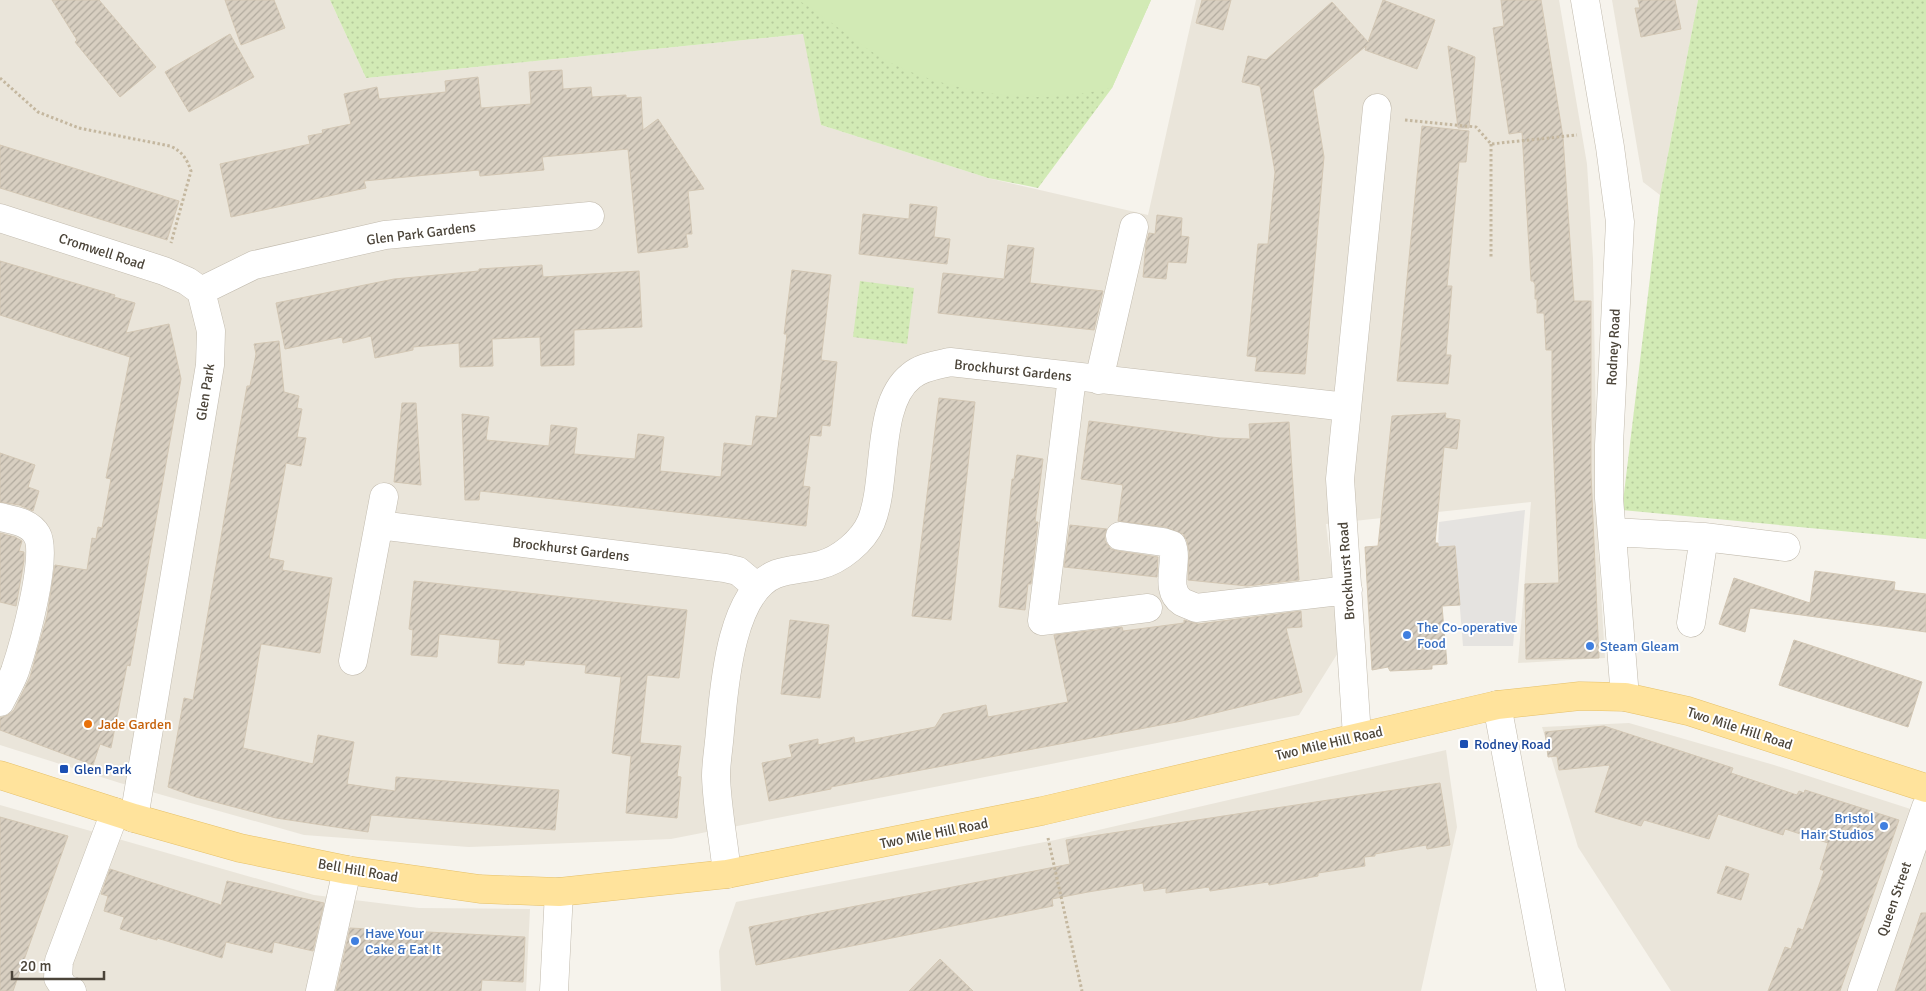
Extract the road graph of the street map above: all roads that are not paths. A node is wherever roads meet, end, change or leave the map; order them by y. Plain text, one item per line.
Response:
1 (1585, 0) edge
2 (1377, 113) road end
3 (590, 216) dead end
4 (0, 218) edge
5 (1134, 227) dead end
6 (201, 291) junction
7 (1072, 377) junction
8 (1099, 380) junction
9 (1347, 406) junction
10 (384, 496) dead end
11 (0, 517) edge
12 (379, 525) junction
13 (1612, 532) junction
14 (1120, 536) dead end
15 (1704, 537) junction
16 (1786, 547) dead end
17 (756, 587) junction
18 (1348, 590) junction
19 (1148, 608) dead end
20 (1691, 623) dead end
21 (352, 661) dead end
22 (1625, 697) junction
23 (0, 702) edge
24 (1497, 705) junction
25 (1357, 736) junction
26 (0, 775) edge
27 (1926, 788) edge
28 (1926, 807) edge
29 (124, 815) junction
30 (347, 870) junction
31 (727, 874) junction
32 (559, 892) junction
33 (72, 991) edge
34 (320, 991) edge
35 (554, 991) edge
36 (1551, 991) edge
37 (1862, 991) edge

1 - 13 street, Rodney Road
2 - 9 street, Brockhurst Road
3 - 6 street, Glen Park Gardens
4 - 6 street, Cromwell Road
5 - 8 street
6 - 29 street, Glen Park
7 - 8 street, Brockhurst Gardens
7 - 17 street, Brockhurst Gardens
7 - 19 street
8 - 9 street, Brockhurst Gardens
9 - 18 street, Brockhurst Road
10 - 12 street
11 - 23 street
12 - 17 street, Brockhurst Gardens
12 - 21 street
13 - 15 street
13 - 22 street, Rodney Road
14 - 18 street
15 - 16 street
15 - 20 street
17 - 31 street, Brockhurst Gardens
18 - 25 street, Brockhurst Road
22 - 24 main road, Two Mile Hill Road
22 - 27 main road, Two Mile Hill Road
24 - 25 main road, Two Mile Hill Road
24 - 36 street
25 - 31 main road, Two Mile Hill Road
26 - 29 main road, Bell Hill Road
28 - 37 street, Queen Street
29 - 30 main road, Bell Hill Road
29 - 33 street, Glen Park
30 - 32 main road, Bell Hill Road
30 - 34 street
31 - 32 main road, Bell Hill Road
32 - 35 street

